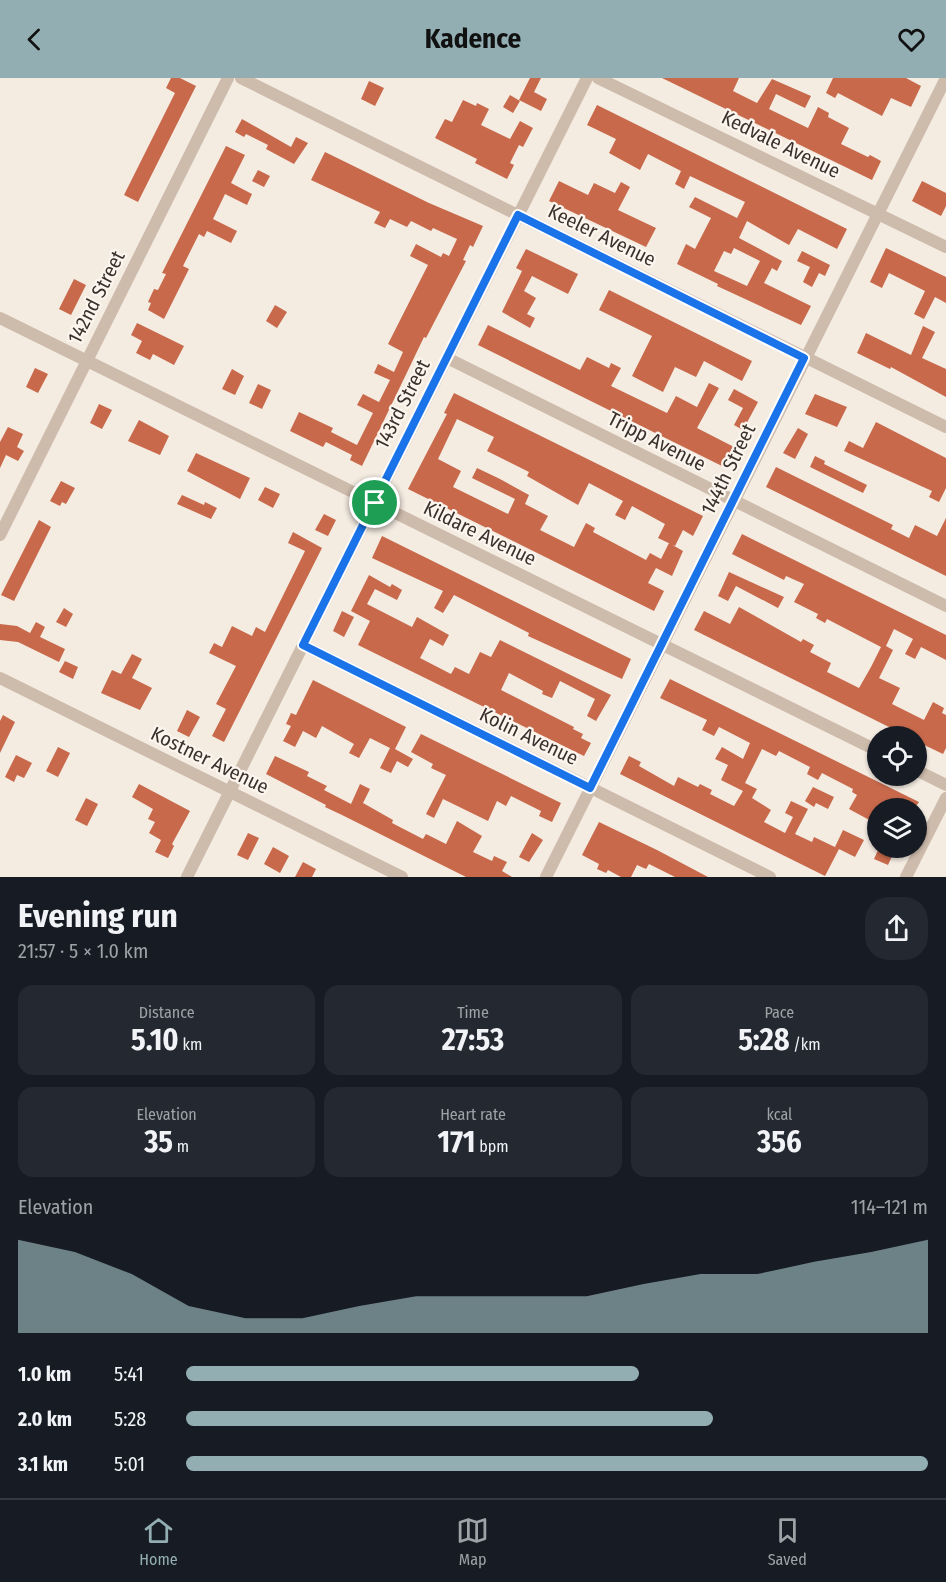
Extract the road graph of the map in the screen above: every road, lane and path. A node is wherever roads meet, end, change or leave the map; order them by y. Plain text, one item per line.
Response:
1 (228, 78) edge
2 (241, 78) edge
3 (587, 78) edge
4 (598, 78) edge
5 (946, 78) edge
6 (879, 213) junction
7 (518, 215) junction
8 (946, 247) edge
9 (0, 318) edge
10 (447, 358) junction
11 (804, 358) junction
12 (86, 360) junction
13 (946, 427) edge
14 (734, 501) junction
15 (375, 503) junction
16 (0, 535) edge
17 (946, 606) edge
18 (303, 645) junction
19 (662, 645) junction
20 (0, 678) edge
21 (867, 746) edge
22 (927, 776) edge
23 (946, 785) edge
24 (590, 788) junction
25 (230, 792) junction
26 (946, 798) edge
27 (187, 877) edge
28 (402, 877) edge
29 (546, 877) edge
30 (770, 877) edge
31 (906, 877) edge

1 - 12 street, 142nd Street
2 - 7 street, Keeler Avenue
3 - 7 street, 143rd Street
4 - 6 street, Kedvale Avenue
5 - 6 street, 144th Street
6 - 8 street, Kedvale Avenue
6 - 11 street, 144th Street
7 - 10 street, 143rd Street
7 - 11 street, Keeler Avenue
9 - 12 street, Kildare Avenue
10 - 14 street, Tripp Avenue
10 - 15 street, 143rd Street
11 - 13 street, Keeler Avenue
11 - 14 street, 144th Street
12 - 15 street, Kildare Avenue
12 - 16 street, 142nd Street
14 - 17 street, Tripp Avenue
14 - 19 street, 144th Street
15 - 18 street, 143rd Street
15 - 19 street, Kildare Avenue
18 - 24 street, Kolin Avenue
18 - 25 street, 143rd Street
19 - 21 street, Kildare Avenue
19 - 24 street, 144th Street
20 - 25 street, Kostner Avenue
22 - 23 street
24 - 29 street, 144th Street
24 - 30 street, Kolin Avenue
25 - 27 street, 143rd Street
25 - 28 street, Kostner Avenue
26 - 31 street

